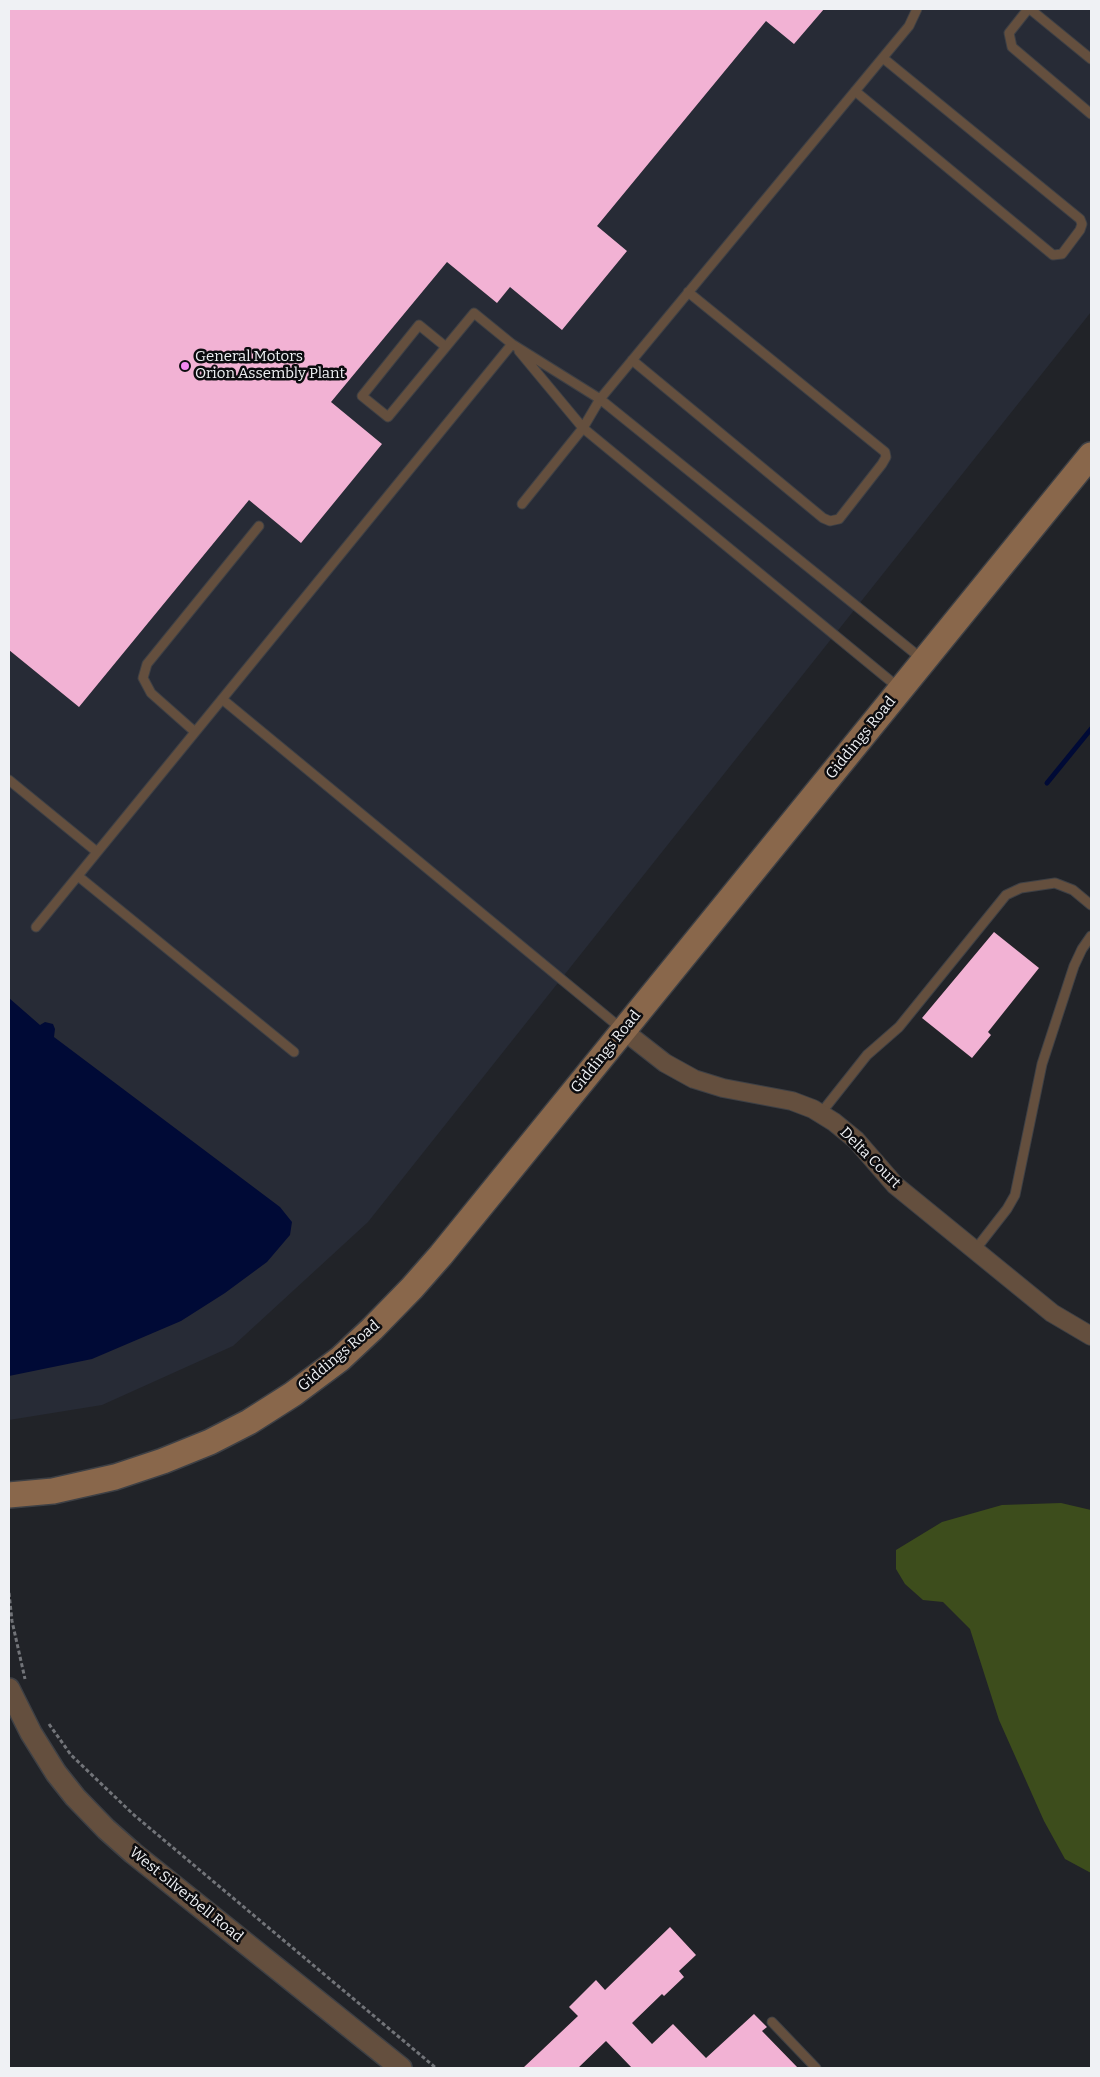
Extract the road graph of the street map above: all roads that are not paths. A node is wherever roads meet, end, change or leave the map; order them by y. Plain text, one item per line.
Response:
1 (917, 9) edge
2 (1029, 9) edge
3 (883, 58) junction
4 (1091, 59) edge
5 (855, 91) junction
6 (1091, 114) edge
7 (688, 292) junction
8 (512, 344) junction
9 (446, 347) junction
10 (632, 360) junction
11 (600, 399) junction
12 (583, 428) junction
13 (1091, 454) edge
14 (522, 504) dead end
15 (258, 526) dead end
16 (924, 661) junction
17 (900, 689) junction
18 (222, 700) junction
19 (195, 732) junction
20 (9, 780) edge
21 (97, 852) junction
22 (78, 876) junction
23 (1091, 905) edge
24 (36, 927) dead end
25 (1091, 936) edge
26 (624, 1031) junction
27 (294, 1052) dead end
28 (821, 1114) junction
29 (975, 1250) junction
30 (1091, 1336) edge
31 (9, 1495) edge
32 (17, 1686) edge
33 (772, 2022) dead end
34 (401, 2068) edge
35 (816, 2068) edge

1 - 3 lane
2 - 4 lane
2 - 6 lane
3 - 5 lane
3 - 5 lane
5 - 7 lane
7 - 10 lane
7 - 10 lane
8 - 9 lane
8 - 11 lane
8 - 12 lane
8 - 18 lane
9 - 9 lane
10 - 11 lane
11 - 12 lane
11 - 16 lane
12 - 14 lane
12 - 17 lane
13 - 16 main road, Giddings Road
15 - 19 lane
16 - 17 main road, Giddings Road
17 - 26 main road, Giddings Road
18 - 19 lane
18 - 26 lane
19 - 21 lane
20 - 21 lane
21 - 22 lane
22 - 24 lane
22 - 27 lane
23 - 28 lane
25 - 29 lane
26 - 28 street, Delta Court
26 - 31 main road, Giddings Road
28 - 29 street, Delta Court
29 - 30 street, Delta Court
32 - 34 street, West Silverbell Road
33 - 35 lane

